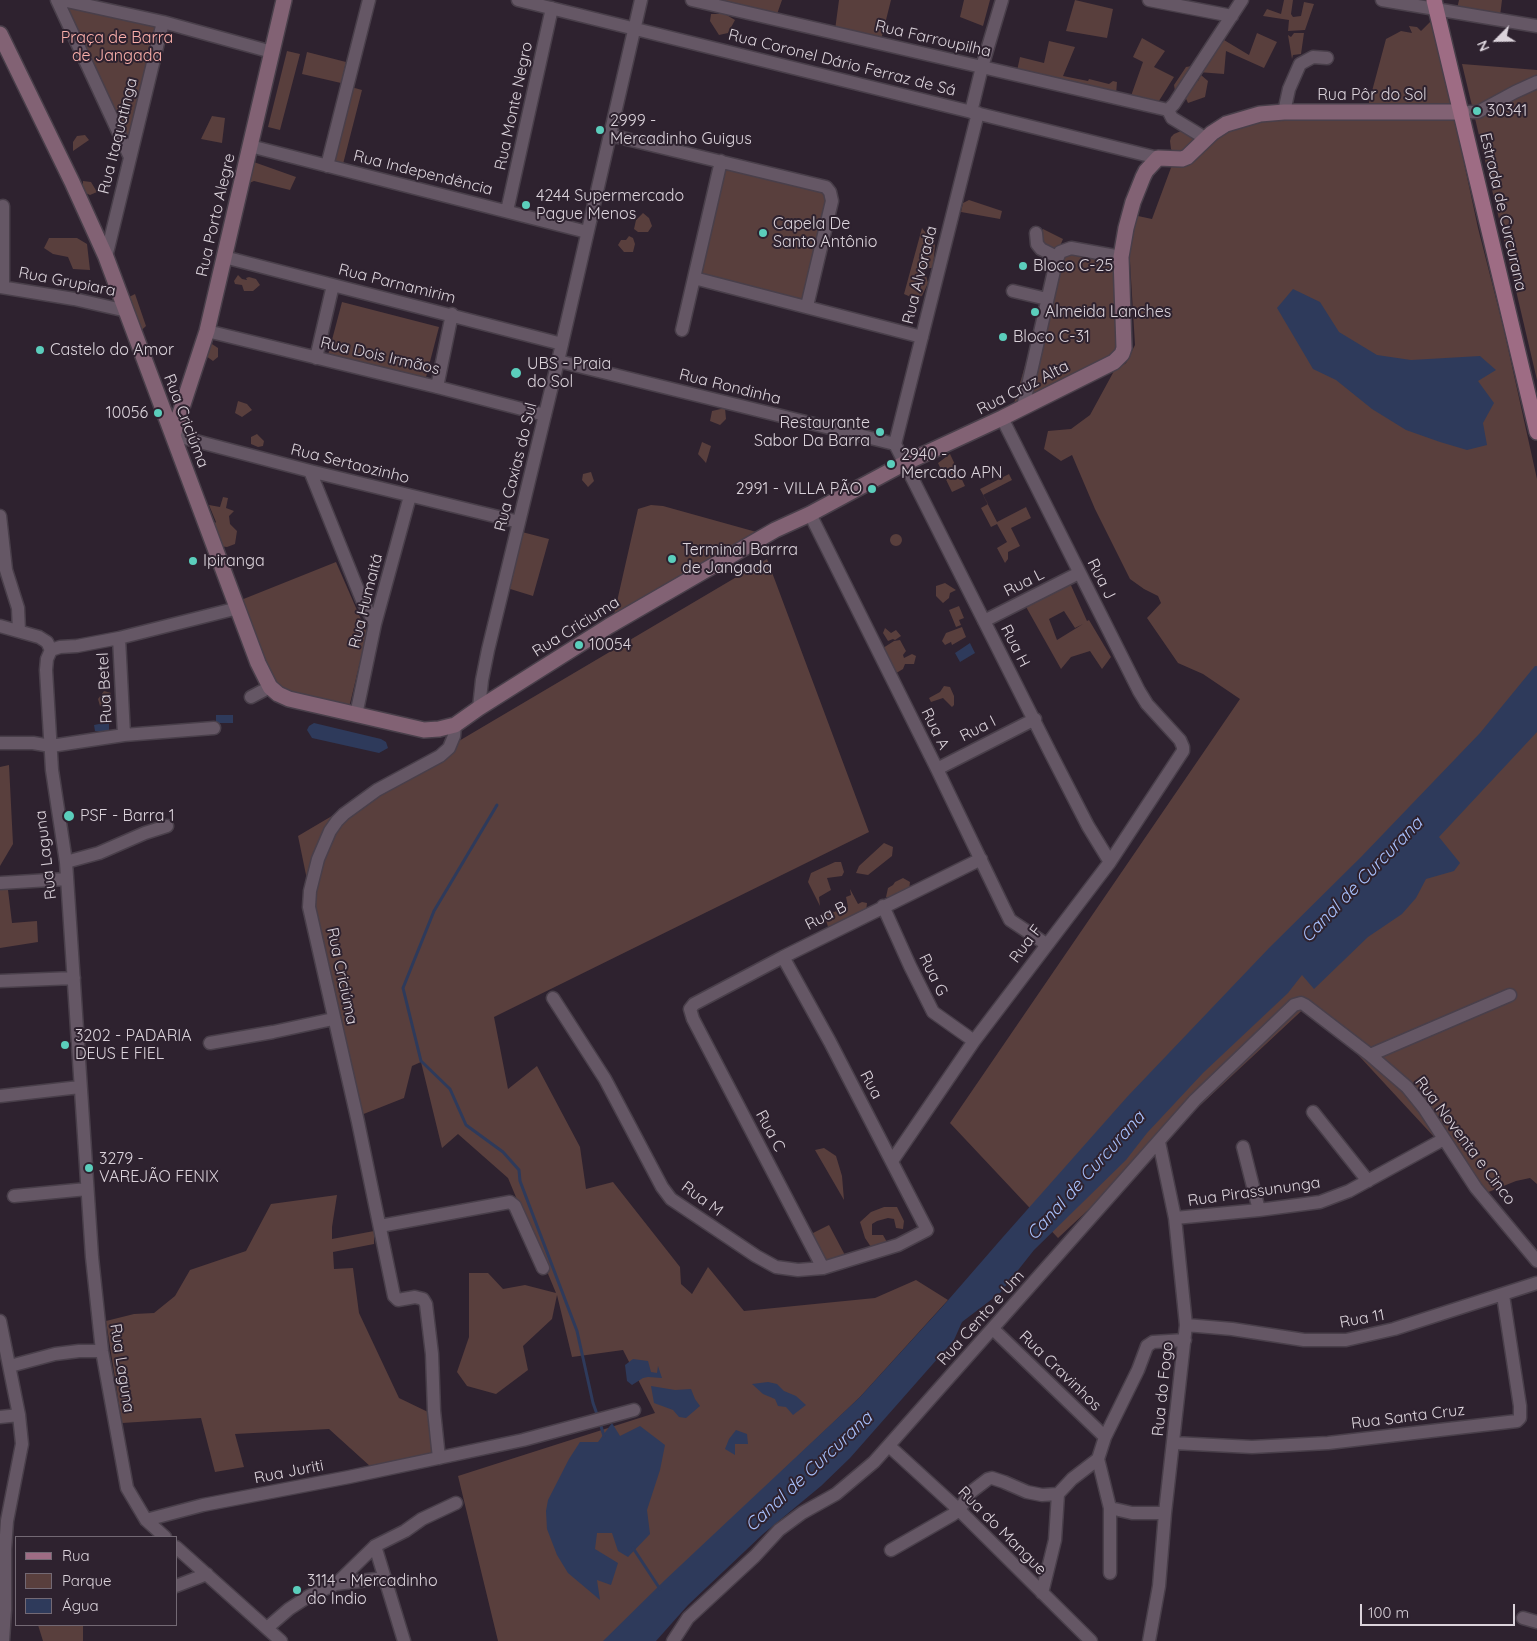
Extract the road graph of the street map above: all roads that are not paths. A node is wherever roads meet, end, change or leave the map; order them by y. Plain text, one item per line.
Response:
1 (57, 0) edge
2 (62, 0) edge
3 (284, 0) edge
4 (369, 0) edge
5 (518, 0) edge
6 (640, 0) edge
7 (692, 0) edge
8 (1002, 0) edge
9 (1149, 0) edge
10 (1242, 0) edge
11 (1382, 0) edge
12 (1435, 5) edge
13 (552, 8) junction
14 (1232, 16) junction
15 (163, 22) junction
16 (1537, 26) edge
17 (634, 29) junction
18 (1, 39) edge
19 (272, 52) junction
20 (1327, 58) dead end
21 (982, 67) junction
22 (1537, 82) edge
23 (1168, 110) junction
24 (1284, 112) junction
25 (1462, 112) junction
26 (974, 113) junction
27 (610, 135) junction
28 (1205, 138) junction
29 (250, 146) junction
30 (129, 155) junction
31 (1158, 158) junction
32 (721, 161) junction
33 (327, 166) junction
34 (3, 206) dead end
35 (507, 211) junction
36 (587, 232) junction
37 (1036, 233) dead end
38 (1121, 256) junction
39 (106, 257) junction
40 (224, 257) junction
41 (1057, 257) junction
42 (694, 278) junction
43 (333, 286) junction
44 (2, 287) edge
45 (1013, 292) dead end
46 (1047, 299) junction
47 (807, 306) junction
48 (127, 311) junction
49 (452, 314) junction
50 (682, 330) dead end
51 (207, 331) junction
52 (922, 337) junction
53 (562, 344) junction
54 (316, 358) junction
55 (558, 361) junction
56 (437, 387) junction
57 (1023, 407) junction
58 (545, 415) junction
59 (1002, 418) junction
60 (1537, 432) edge
61 (173, 435) junction
62 (895, 444) junction
63 (904, 464) junction
64 (310, 471) junction
65 (888, 473) joint
66 (410, 496) junction
67 (810, 514) junction
68 (0, 516) edge
69 (519, 522) junction
70 (1079, 573) junction
71 (238, 608) junction
72 (984, 621) junction
73 (375, 624) junction
74 (0, 626) edge
75 (19, 631) junction
76 (119, 638) junction
77 (51, 650) junction
78 (270, 687) junction
79 (251, 697) dead end
80 (479, 708) junction
81 (356, 715) junction
82 (1035, 719) junction
83 (455, 725) junction
84 (214, 728) dead end
85 (124, 736) junction
86 (0, 743) edge
87 (51, 746) junction
88 (1183, 747) joint
89 (937, 769) junction
90 (168, 826) dead end
91 (981, 859) junction
92 (66, 862) junction
93 (1110, 862) junction
94 (66, 879) junction
95 (0, 883) edge
96 (883, 906) junction
97 (1046, 944) junction
98 (783, 957) junction
99 (74, 978) junction
100 (0, 981) edge
101 (1510, 995) dead end
102 (554, 998) dead end
103 (1301, 1003) joint
104 (690, 1009) joint
105 (333, 1019) junction
106 (974, 1041) junction
107 (210, 1043) dead end
108 (1370, 1055) junction
109 (80, 1087) junction
110 (0, 1096) edge
111 (1312, 1112) dead end
112 (1444, 1139) junction
113 (1159, 1142) junction
114 (1243, 1147) dead end
115 (892, 1161) junction
116 (1368, 1180) junction
117 (87, 1189) junction
118 (14, 1196) dead end
119 (1259, 1210) junction
120 (1175, 1218) junction
121 (380, 1226) junction
122 (927, 1230) joint
123 (1537, 1262) edge
124 (543, 1268) dead end
125 (823, 1268) junction
126 (1537, 1283) edge
127 (1503, 1295) junction
128 (0, 1321) edge
129 (1186, 1325) junction
130 (993, 1329) junction
131 (1185, 1340) junction
132 (102, 1351) junction
133 (10, 1366) junction
134 (634, 1410) dead end
135 (19, 1415) junction
136 (0, 1417) edge
137 (1105, 1437) junction
138 (1174, 1443) junction
139 (889, 1446) junction
140 (440, 1458) junction
141 (1098, 1459) junction
142 (1058, 1494) junction
143 (456, 1503) dead end
144 (1110, 1508) junction
145 (959, 1510) junction
146 (1165, 1513) junction
147 (146, 1520) junction
148 (164, 1536) edge
149 (375, 1546) junction
150 (178, 1549) edge
151 (891, 1550) dead end
152 (1110, 1573) dead end
153 (207, 1574) junction
154 (384, 1578) junction
155 (336, 1584) junction
156 (178, 1585) edge
157 (3, 1589) edge
158 (1042, 1593) junction
159 (11, 1610) edge
160 (1523, 1618) dead end
161 (1537, 1622) edge
162 (272, 1636) edge
163 (2, 1641) edge
164 (404, 1641) edge
165 (673, 1641) edge
166 (1091, 1641) edge
167 (1149, 1641) edge

1 - 30 street
2 - 15 street
3 - 19 main road, Rua Porto Alegre
4 - 33 street
5 - 13 street, Rua Coronel Dário Ferraz de Sá
6 - 17 street, Rua Caxias do Sul
7 - 21 street, Rua Farroupilha
8 - 21 street, Rua Alvorada
9 - 14 street
10 - 14 street
11 - 12 street
12 - 16 street
12 - 25 main road, Estrada de Curcurana
13 - 17 street, Rua Coronel Dário Ferraz de Sá
13 - 35 street, Rua Monte Negro
14 - 23 street
15 - 19 street
15 - 30 street, Rua Itaquatinga
17 - 26 street, Rua Coronel Dário Ferraz de Sá
17 - 27 street, Rua Caxias do Sul
18 - 39 main road, Rua Criciúma
19 - 29 main road, Rua Porto Alegre
20 - 24 street
21 - 23 street, Rua Farroupilha
21 - 26 street, Rua Alvorada
22 - 25 street, Rua Pôr do Sol
23 - 28 street
24 - 25 main road, Rua Pôr do Sol
24 - 28 main road, Rua Pôr do Sol
25 - 60 main road, Estrada de Curcurana
26 - 31 street, Rua Coronel Dário Ferraz de Sá
26 - 52 street, Rua Alvorada
27 - 32 street
27 - 36 street, Rua Caxias do Sul
28 - 31 main road, Rua Pôr do Sol
29 - 33 street, Rua Independência
29 - 40 main road, Rua Porto Alegre
30 - 39 street, Rua Itaquatinga
31 - 38 main road, Rua Cruz Alta
32 - 42 street
32 - 47 street
33 - 35 street, Rua Independência
34 - 44 street
35 - 36 street, Rua Independência
36 - 53 street, Rua Caxias do Sul
37 - 41 street
38 - 41 street
38 - 57 main road, Rua Cruz Alta
39 - 48 main road, Rua Criciúma
40 - 43 street, Rua Parnamirim
40 - 51 main road, Rua Porto Alegre
41 - 46 street
42 - 47 street
42 - 50 street
43 - 49 street, Rua Parnamirim
43 - 54 street
44 - 48 street, Rua Grupiara
45 - 46 street
46 - 57 street
47 - 52 street
48 - 61 main road, Rua Criciúma
49 - 53 street, Rua Parnamirim
49 - 56 street
51 - 54 street, Rua Dois Irmãos
51 - 61 main road, Rua Porto Alegre
52 - 62 street, Rua Alvorada
53 - 55 street, Rua Caxias do Sul
54 - 56 street, Rua Dois Irmãos
55 - 58 street, Rua Caxias do Sul
55 - 62 street, Rua Rondinha
56 - 58 street, Rua Dois Irmãos
57 - 59 main road, Rua Cruz Alta
58 - 69 street, Rua Caxias do Sul
59 - 63 main road, Rua Cruz Alta
59 - 70 street, Rua J
61 - 64 street, Rua Sertaozinho
61 - 71 main road, Rua Criciúma
62 - 63 street, Rua H
63 - 65 main road, Rua Cruz Alta
63 - 72 street, Rua H
64 - 66 street, Rua Sertaozinho
64 - 73 street
65 - 67 main road, Rua Criciuma
66 - 69 street, Rua Sertaozinho
66 - 73 street, Rua Humaitá
67 - 80 main road, Rua Criciuma
67 - 89 street, Rua A
68 - 75 street
69 - 80 street, Rua Caxias do Sul
70 - 72 street, Rua L
70 - 88 street, Rua J
71 - 76 street
71 - 78 main road, Rua Criciúma
72 - 82 street, Rua H
73 - 81 street, Rua Humaitá
74 - 75 street
75 - 77 street
76 - 77 street
76 - 85 street, Rua Betel
77 - 87 street, Rua Laguna
78 - 79 street
78 - 81 main road, Rua Criciuma
80 - 83 main road, Rua Criciuma
81 - 83 main road, Rua Criciuma
82 - 89 street, Rua I
82 - 93 street, Rua H
83 - 105 street, Rua Criciúma
84 - 85 street, Rua Betel
85 - 87 street, Rua Betel
86 - 87 street, Rua Betel
87 - 92 street, Rua Laguna
88 - 93 street, Rua F
89 - 91 street, Rua A
90 - 92 street
91 - 96 street, Rua B
91 - 97 street, Rua A
92 - 94 street, Rua Laguna
93 - 97 street, Rua F
94 - 95 street
94 - 99 street, Rua Laguna
96 - 98 street, Rua B
96 - 106 street, Rua G
97 - 106 street, Rua F
98 - 104 street, Rua B
98 - 115 street, Rua
99 - 100 street
99 - 109 street, Rua Laguna
101 - 108 street
102 - 125 street, Rua M
103 - 108 street, Rua Noventa e Cinco
103 - 113 street, Rua Cento e Um
104 - 125 street, Rua C
105 - 107 street
105 - 121 street, Rua Criciúma
106 - 115 street, Rua F
108 - 112 street, Rua Noventa e Cinco
109 - 110 street
109 - 117 street, Rua Laguna
111 - 116 street
112 - 116 street, Rua Pirassununga
112 - 123 street, Rua Noventa e Cinco
113 - 120 street, Rua do Fogo
113 - 130 street, Rua Cento e Um
114 - 119 street
115 - 122 street, Rua
116 - 119 street, Rua Pirassununga
117 - 118 street
117 - 132 street, Rua Laguna
119 - 120 street, Rua Pirassununga
120 - 129 street, Rua do Fogo
121 - 124 street
121 - 140 street, Rua Criciúma
122 - 125 street, Rua M
126 - 127 street, Rua 11
127 - 129 street, Rua 11
127 - 138 street, Rua Santa Cruz
128 - 133 street
129 - 131 street, Rua do Fogo
130 - 137 street, Rua Cravinhos
130 - 139 street, Rua Cento e Um
131 - 137 street
131 - 138 street, Rua do Fogo
132 - 133 street
132 - 147 street, Rua Laguna
133 - 135 street
134 - 140 street, Rua Juriti
135 - 136 street
135 - 157 street
137 - 141 street
138 - 146 street, Rua do Fogo
139 - 145 street, Rua do Mangue
139 - 165 street, Rua Cento e Um
140 - 147 street, Rua Juriti
141 - 142 street
141 - 144 street
142 - 145 street
142 - 158 street
143 - 149 street
144 - 146 street
144 - 152 street
145 - 151 street
145 - 158 street, Rua do Mangue
146 - 167 street, Rua do Fogo
147 - 148 street, Rua Laguna
149 - 154 street
149 - 155 street
150 - 153 street
153 - 156 street
153 - 162 street
154 - 155 street
154 - 164 street
155 - 162 street
157 - 159 street
158 - 166 street, Rua do Mangue
159 - 163 street
160 - 161 street

